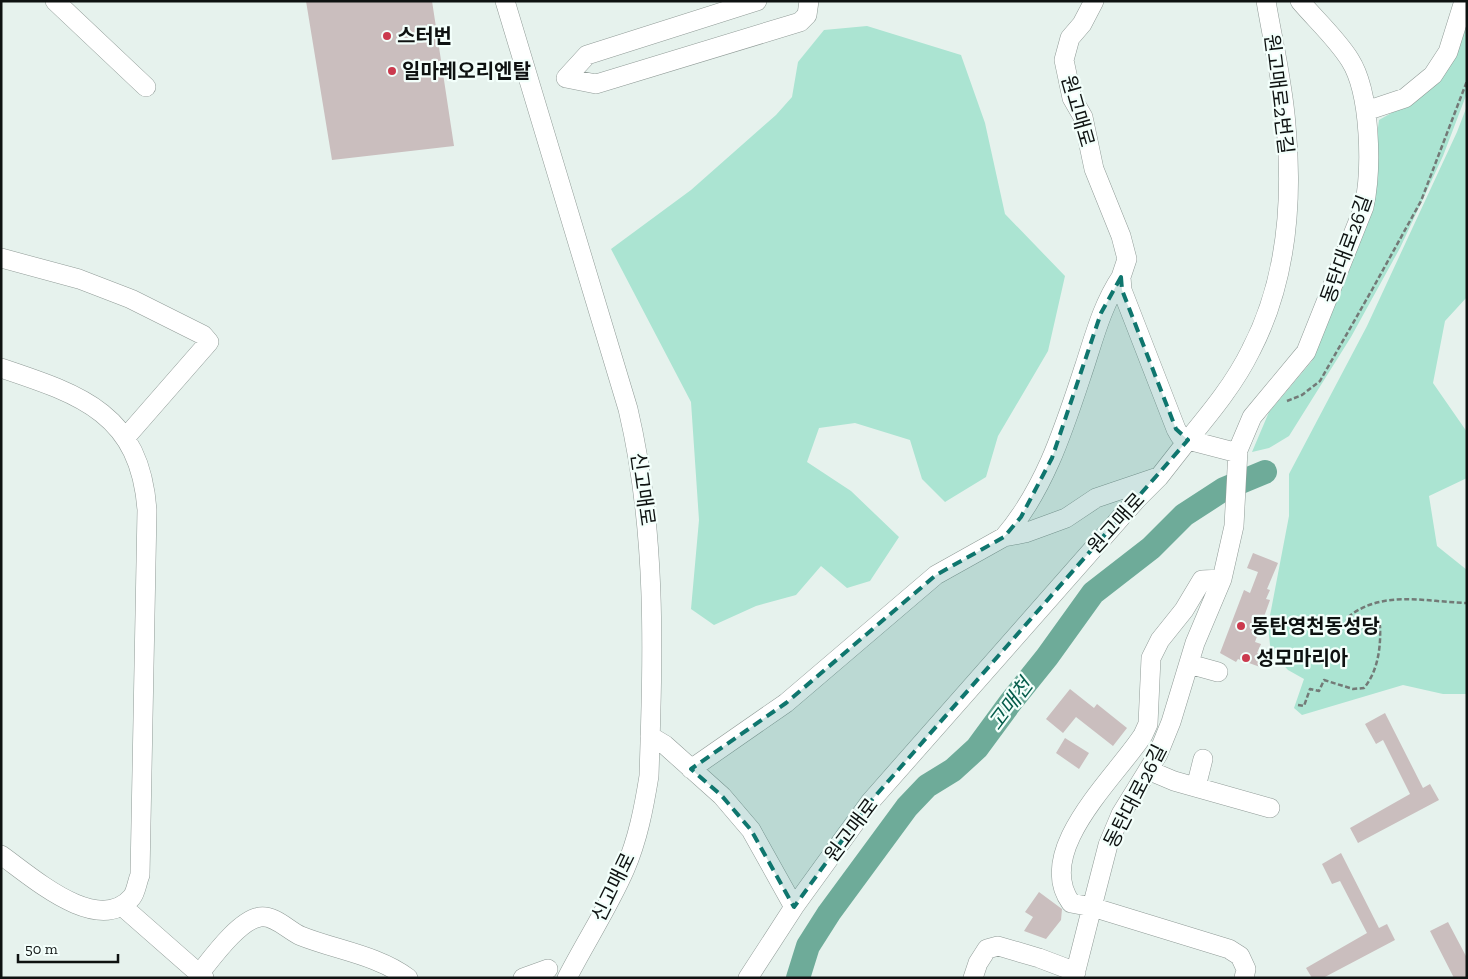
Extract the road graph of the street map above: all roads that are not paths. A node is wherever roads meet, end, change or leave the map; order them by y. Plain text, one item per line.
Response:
1 (56, 1) edge
2 (505, 1) edge
3 (757, 1) edge
4 (809, 1) edge
5 (1094, 1) edge
6 (1266, 1) edge
7 (1300, 1) edge
8 (1464, 1) edge
9 (146, 88) dead end
10 (1366, 111) junction
11 (1, 258) edge
12 (1121, 277) junction
13 (1, 368) edge
14 (126, 437) junction
15 (1188, 440) junction
16 (1238, 457) junction
17 (1159, 477) junction
18 (1004, 537) junction
19 (1222, 579) junction
20 (1189, 664) junction
21 (1218, 672) dead end
22 (650, 736) junction
23 (1203, 759) dead end
24 (691, 769) junction
25 (1148, 770) junction
26 (1196, 787) junction
27 (1270, 808) dead end
28 (1, 855) edge
29 (122, 906) junction
30 (794, 906) junction
31 (1092, 907) junction
32 (548, 969) dead end
33 (1075, 975) edge
34 (202, 976) edge
35 (408, 978) edge
36 (523, 978) edge
37 (567, 978) edge
38 (748, 978) edge
39 (973, 978) edge
40 (1244, 978) edge

1 - 9 street
2 - 22 street, 신고매로
3 - 4 street
5 - 12 street, 원고매로
6 - 15 street, 원고매로2번길
7 - 10 street, 동탄대로26길
8 - 10 street
10 - 16 street, 동탄대로26길
11 - 14 street
12 - 15 street, 원고매로
12 - 18 street
13 - 14 street
14 - 29 street
15 - 16 street
15 - 17 street, 원고매로
16 - 19 street, 동탄대로26길
17 - 18 street
17 - 30 street, 원고매로
18 - 24 street
19 - 20 street, 동탄대로26길
19 - 31 street
20 - 21 street
20 - 25 street, 동탄대로26길
22 - 24 street
22 - 37 street, 신고매로
23 - 26 street
24 - 30 street
25 - 26 street
25 - 31 street, 동탄대로26길
26 - 27 street
28 - 29 street
29 - 34 street
30 - 38 street, 원고매로
31 - 33 street
31 - 40 street
32 - 36 street
33 - 39 street
34 - 35 street

